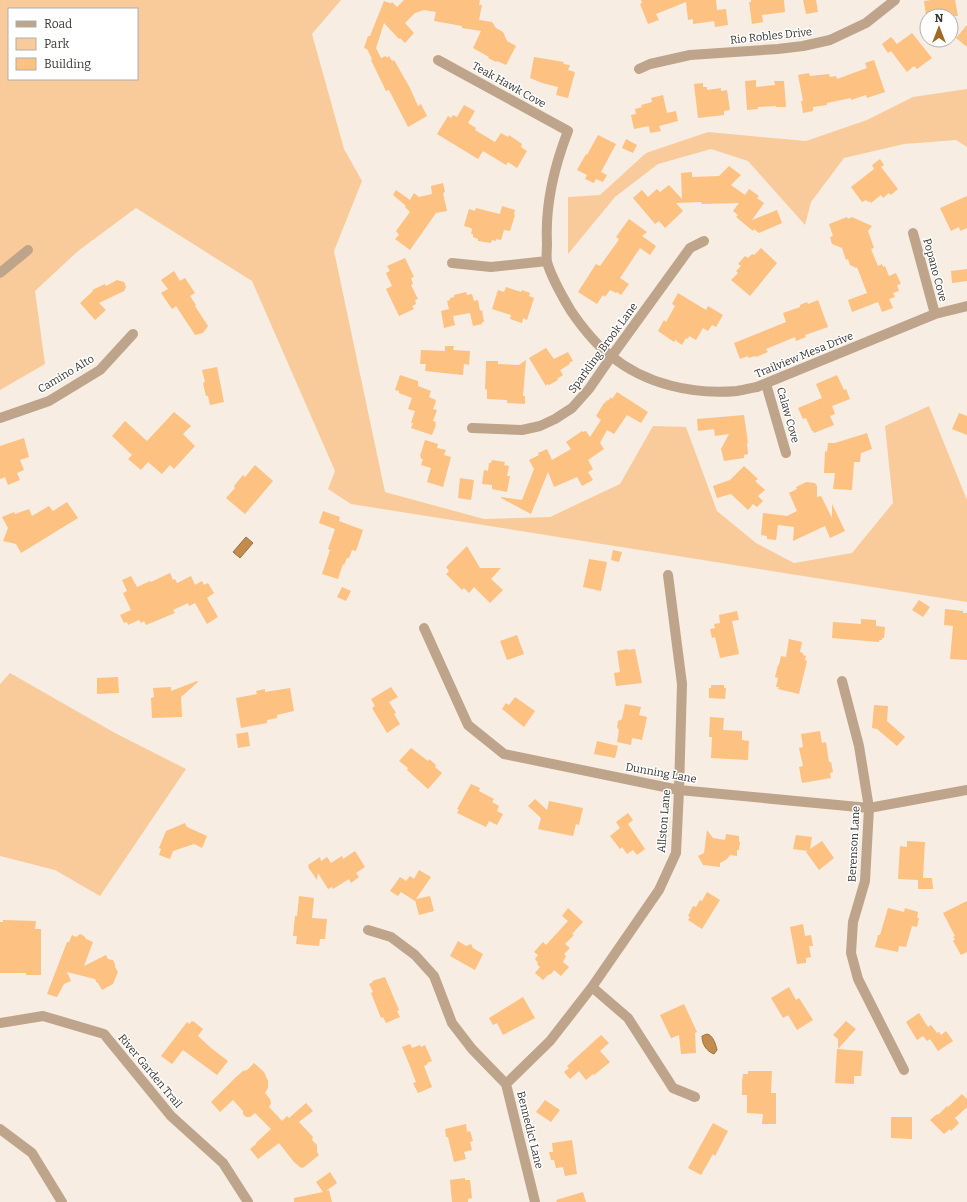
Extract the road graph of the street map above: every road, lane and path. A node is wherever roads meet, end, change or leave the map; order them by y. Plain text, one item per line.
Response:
1 (895, 0) edge
2 (438, 60) dead end
3 (639, 69) dead end
4 (568, 131) joint
5 (913, 233) dead end
6 (704, 241) dead end
7 (28, 250) dead end
8 (547, 261) junction
9 (452, 263) dead end
10 (0, 273) edge
11 (967, 306) edge
12 (935, 314) junction
13 (133, 334) dead end
14 (611, 357) junction
15 (766, 384) junction
16 (0, 418) edge
17 (472, 428) dead end
18 (786, 453) dead end
19 (668, 576) dead end
20 (424, 628) dead end
21 (842, 681) dead end
22 (679, 790) junction
23 (967, 790) edge
24 (869, 808) junction
25 (368, 930) dead end
26 (592, 987) junction
27 (0, 1023) edge
28 (904, 1070) dead end
29 (506, 1084) junction
30 (695, 1097) dead end
31 (0, 1129) edge
32 (62, 1202) edge
33 (248, 1202) edge
34 (535, 1202) edge

1 - 3 street, Rio Robles Drive
2 - 4 street, Teak Hawk Cove
4 - 8 street, Trailview Mesa Drive
5 - 12 street, Popano Cove
6 - 14 street, Sparkling Brook Lane
7 - 10 street
8 - 9 street
8 - 14 street, Trailview Mesa Drive
11 - 12 street, Trailview Mesa Drive
12 - 15 street, Trailview Mesa Drive
13 - 16 street, Camino Alto
14 - 15 street, Trailview Mesa Drive
14 - 17 street, Sparkling Brook Lane
15 - 18 street, Calaw Cove
19 - 22 street, Allston Lane
20 - 22 street, Dunning Lane
21 - 24 street, Berenson Lane
22 - 24 street, Dunning Lane
22 - 26 street, Allston Lane
23 - 24 street, Dunning Lane
24 - 28 street, Berenson Lane
25 - 29 street, Bennedict Lane
26 - 29 street, Allston Lane
26 - 30 street
27 - 33 street, River Garden Trail
29 - 34 street, Bennedict Lane
31 - 32 street

